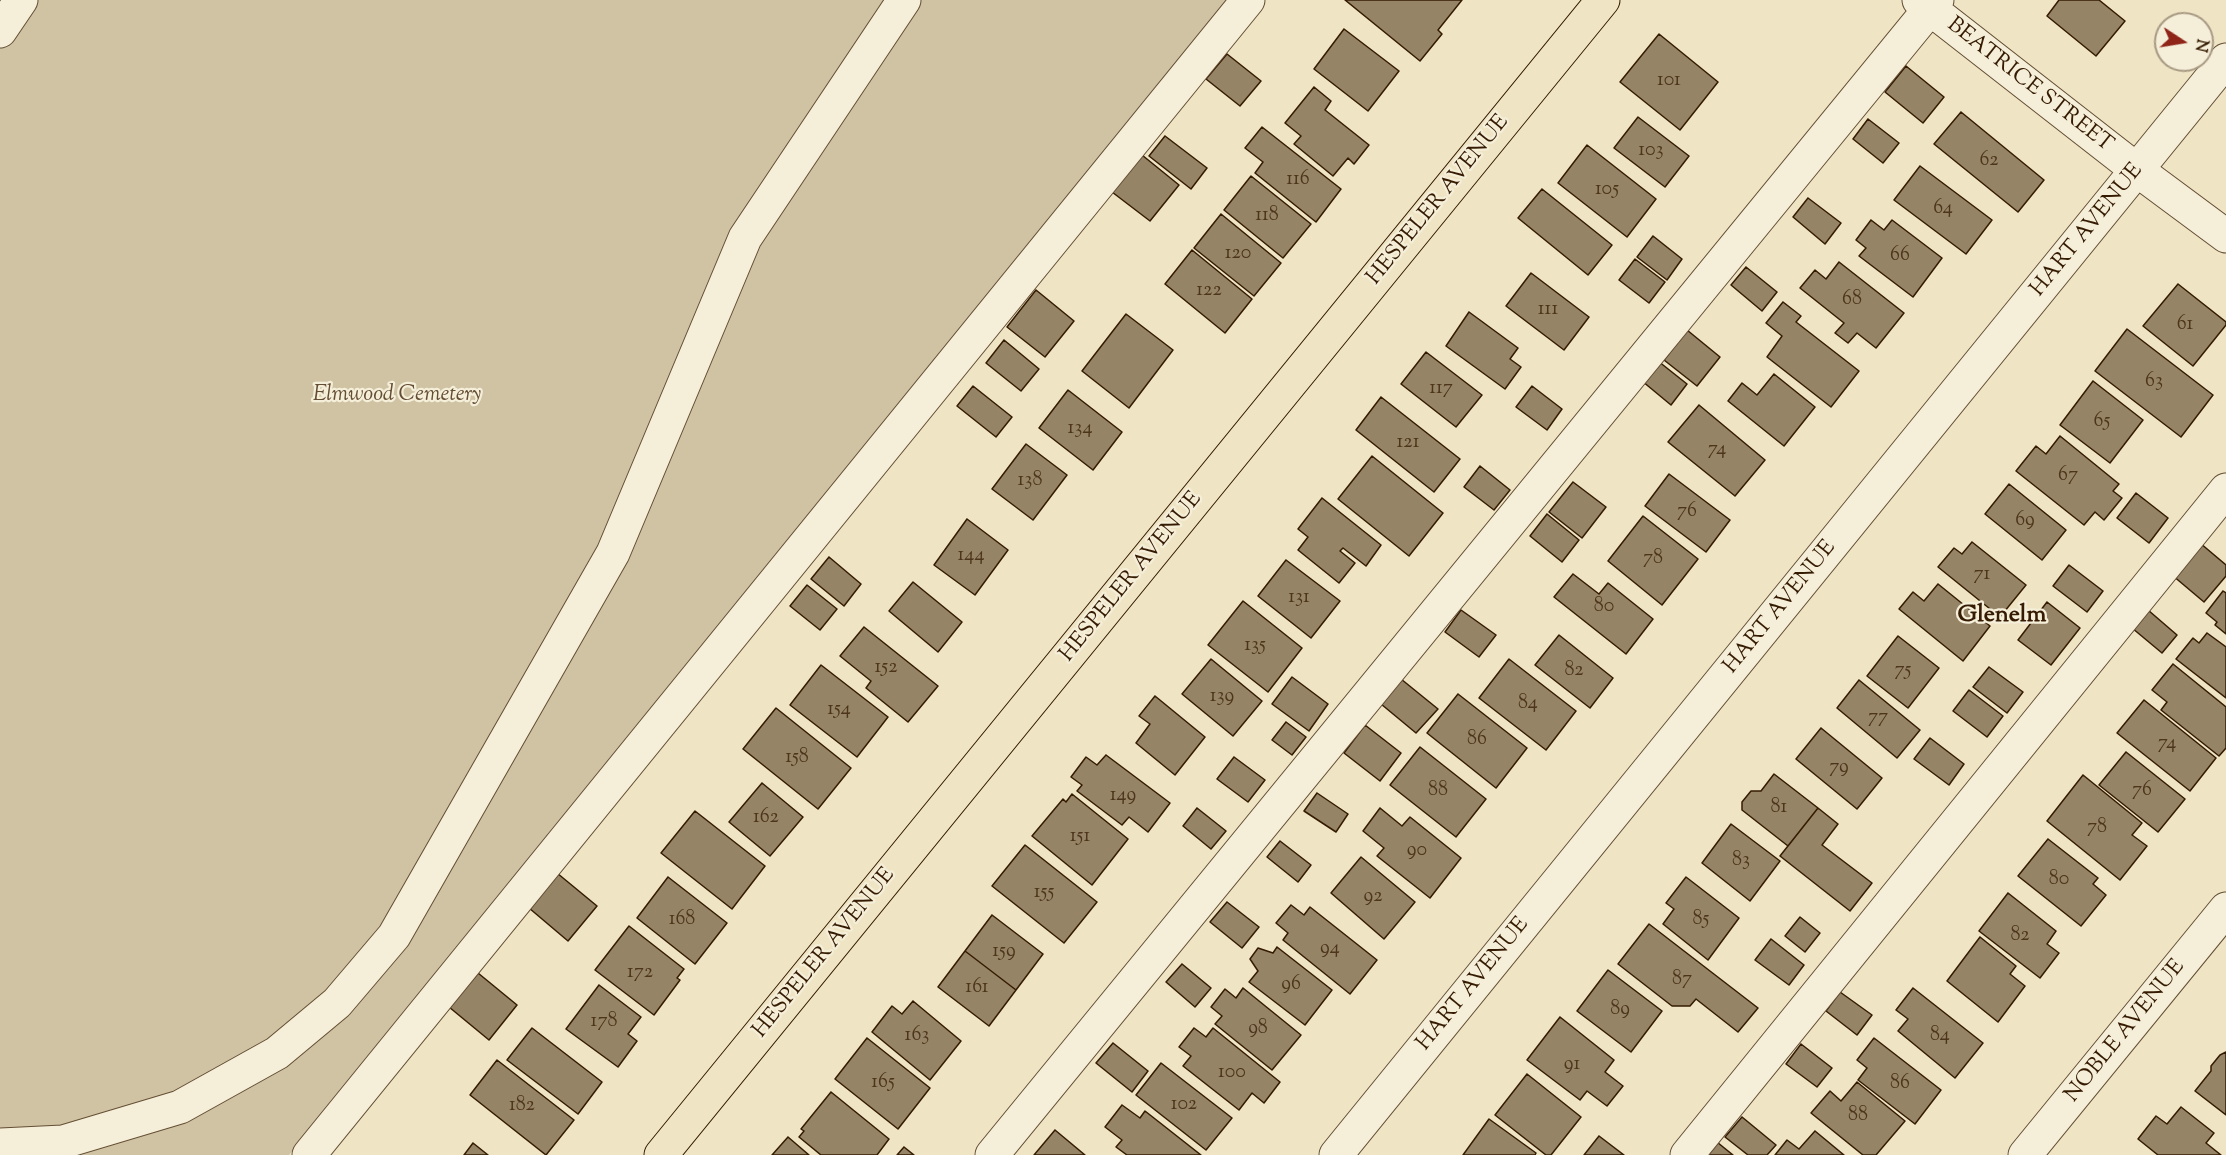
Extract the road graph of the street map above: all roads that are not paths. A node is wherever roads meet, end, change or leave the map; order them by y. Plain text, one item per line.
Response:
1 (21, 0) edge
2 (904, 0) edge
3 (1248, 0) edge
4 (1603, 0) edge
5 (1929, 3) edge
6 (0, 31) edge
7 (2226, 60) edge
8 (2137, 170) junction
9 (2226, 236) edge
10 (2226, 490) edge
11 (2226, 909) edge
12 (0, 1145) edge
13 (309, 1155) edge
14 (662, 1155) edge
15 (992, 1155) edge
16 (1336, 1155) edge
17 (1687, 1155) edge
18 (2025, 1155) edge

1 - 6 street
2 - 12 street
3 - 13 street
4 - 14 main road, HESPELER AVENUE
5 - 8 street, BEATRICE STREET
5 - 15 street
7 - 8 street, HART AVENUE
8 - 9 street, BEATRICE STREET
8 - 16 street, HART AVENUE
10 - 17 street
11 - 18 street, NOBLE AVENUE

